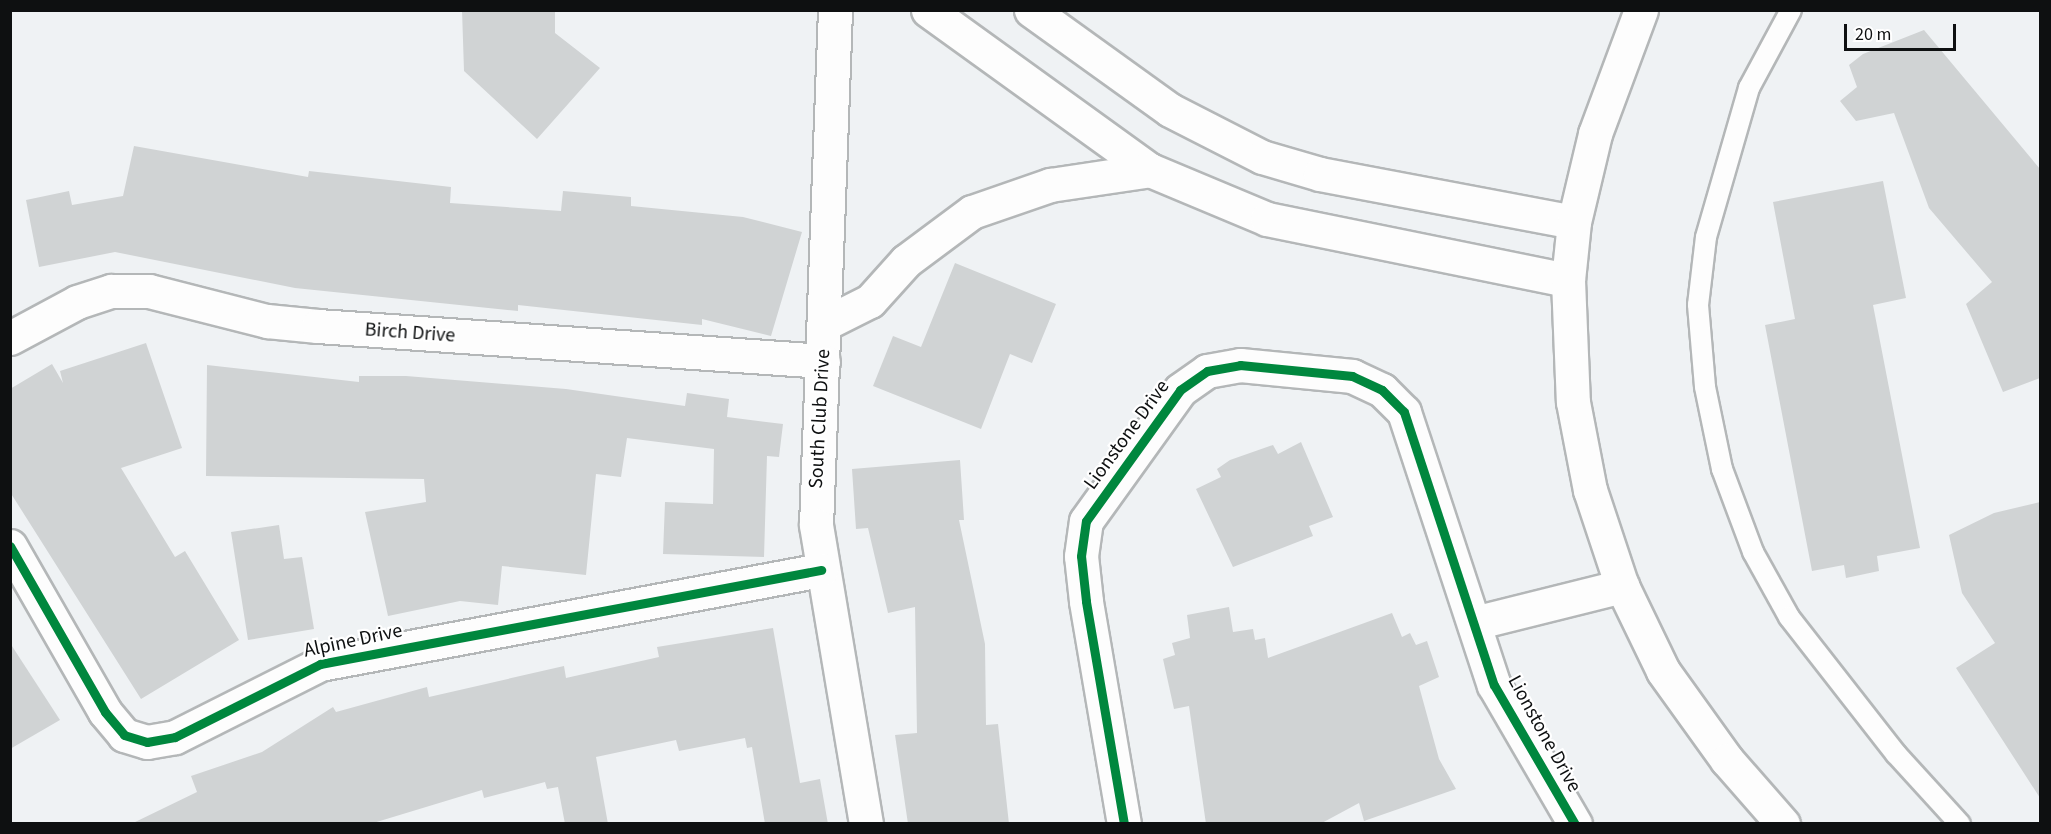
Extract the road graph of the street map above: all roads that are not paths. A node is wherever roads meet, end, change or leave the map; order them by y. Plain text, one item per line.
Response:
1 (835, 10) edge
2 (928, 10) edge
3 (1030, 10) edge
4 (1641, 10) edge
5 (1791, 10) edge
6 (1150, 170) junction
7 (1574, 222) junction
8 (1568, 279) junction
9 (826, 323) junction
10 (10, 338) edge
11 (823, 361) junction
12 (10, 546) edge
13 (821, 570) junction
14 (1622, 586) junction
15 (1474, 623) junction
16 (866, 824) edge
17 (1124, 824) edge
18 (1575, 824) edge
19 (1783, 824) edge
20 (1960, 824) edge

1 - 9 street, South Club Drive
2 - 6 street
3 - 7 street
4 - 7 street
5 - 20 lane
6 - 8 street
6 - 9 street
7 - 8 street
8 - 14 street
9 - 11 street, South Club Drive
10 - 11 street, Birch Drive
11 - 13 street, South Club Drive
12 - 13 street, Alpine Drive
13 - 16 street, South Club Drive
14 - 15 street
14 - 19 street
15 - 17 street, Lionstone Drive
15 - 18 street, Lionstone Drive

